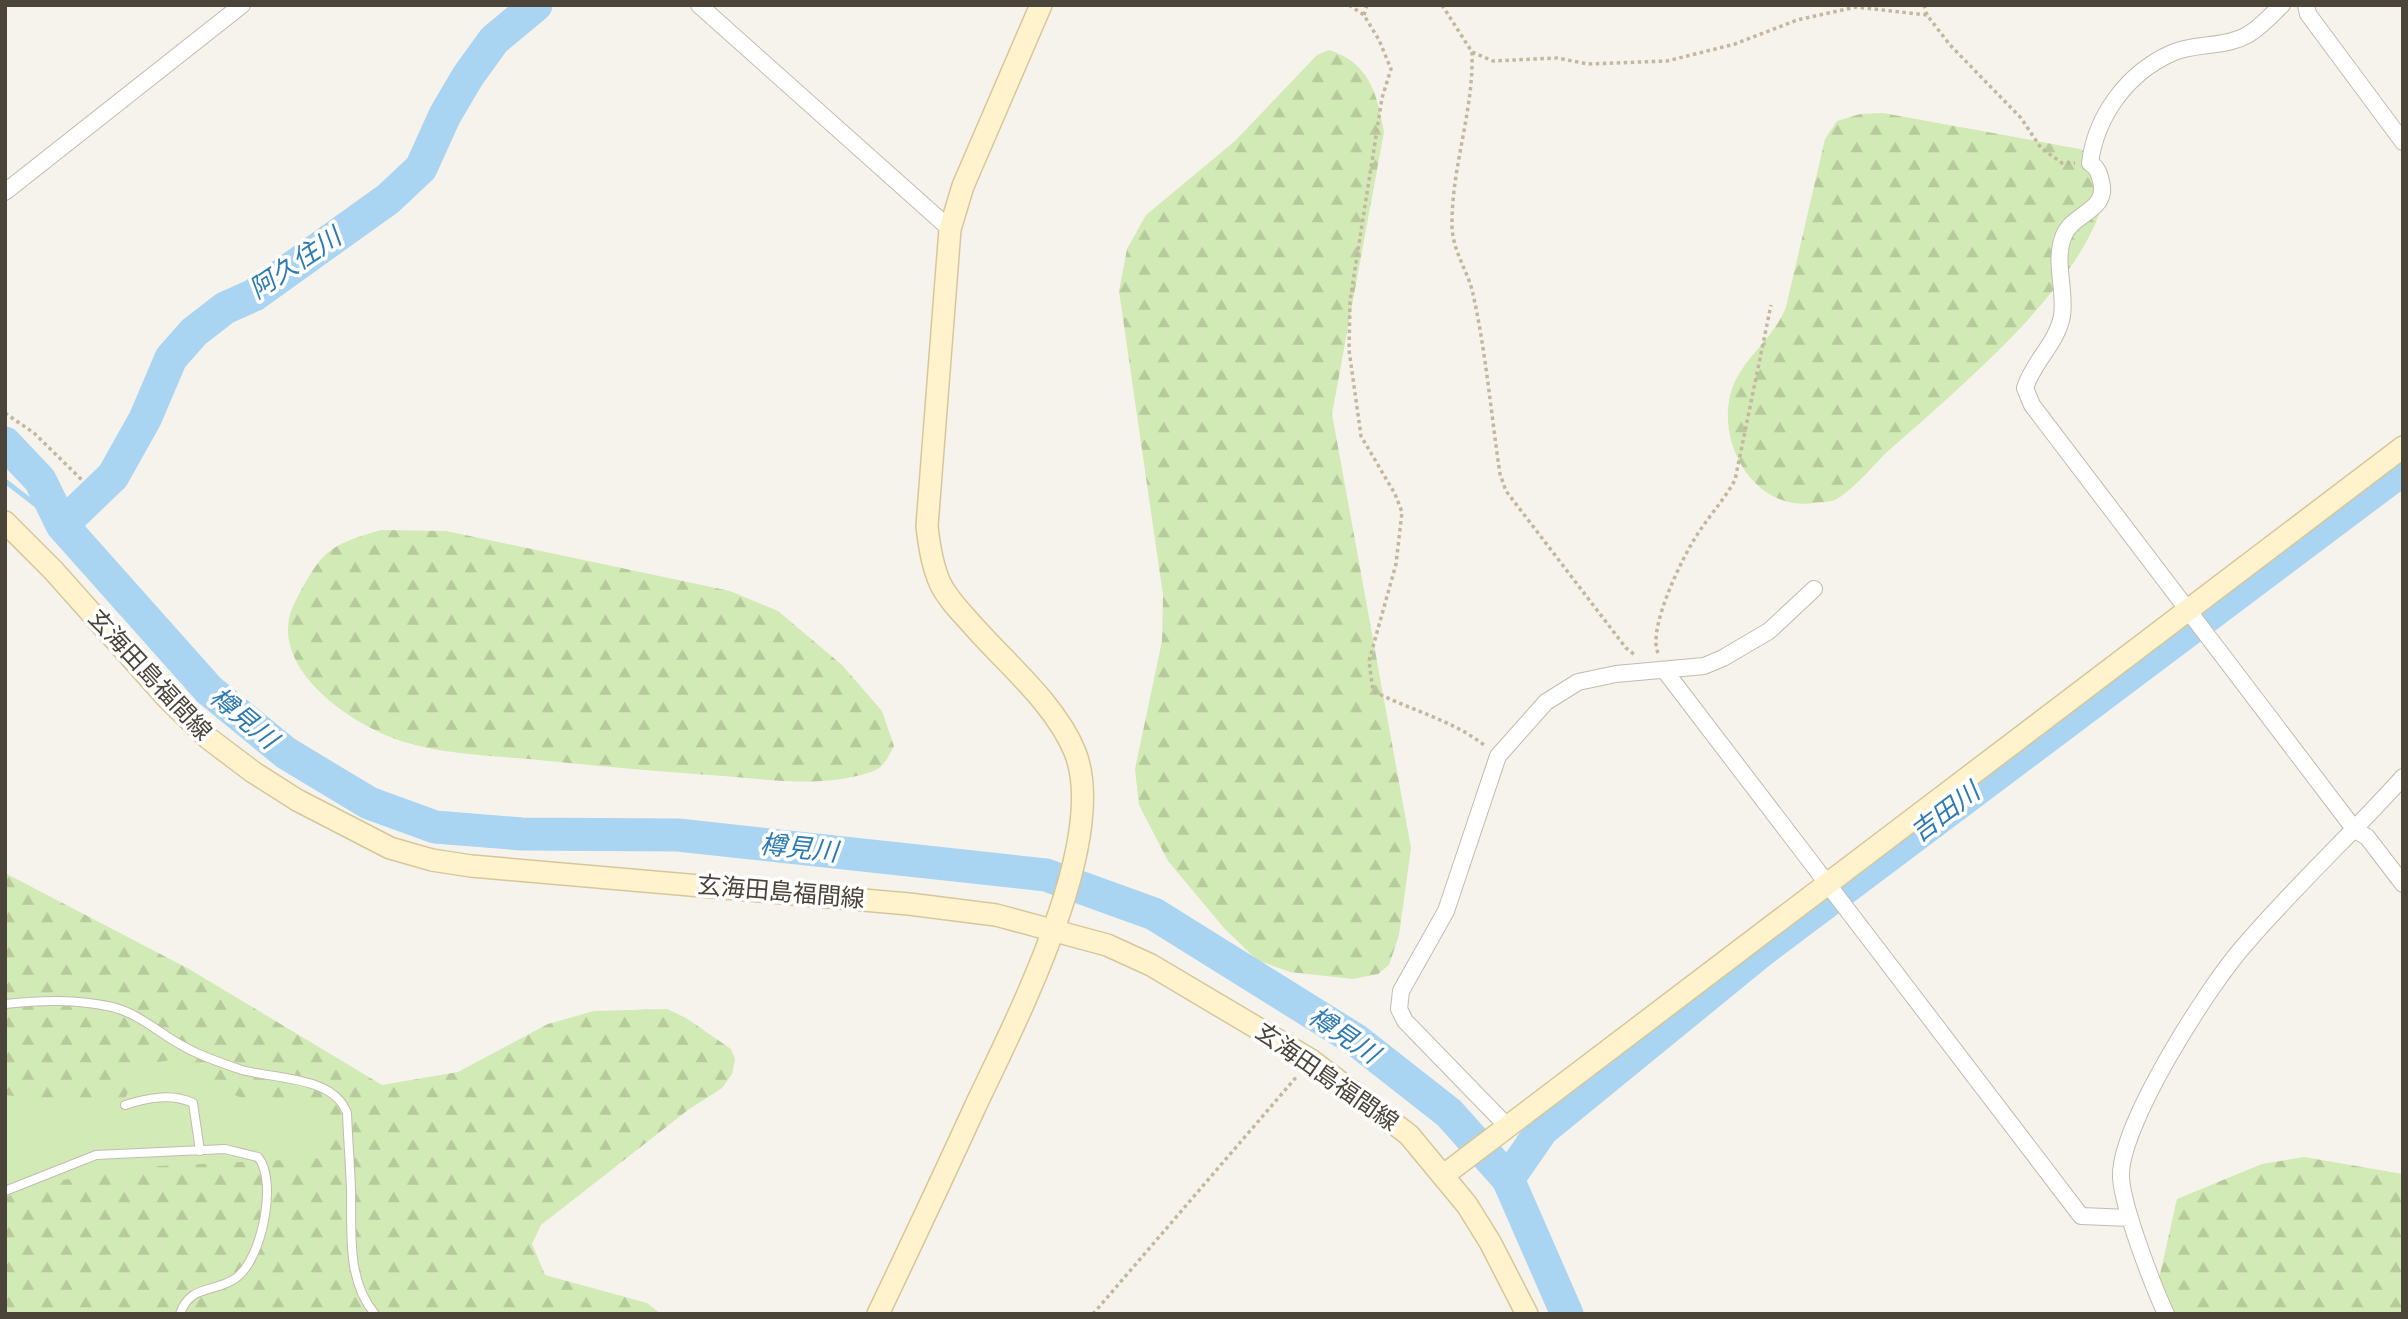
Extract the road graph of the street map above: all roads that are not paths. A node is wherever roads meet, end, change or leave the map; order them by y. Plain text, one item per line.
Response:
1 (242, 5) edge
2 (699, 5) edge
3 (1041, 5) edge
4 (2282, 5) edge
5 (2306, 5) edge
6 (2403, 142) edge
7 (5, 192) edge
8 (950, 229) junction
9 (2403, 447) edge
10 (5, 522) edge
11 (1814, 589) dead end
12 (2188, 607) junction
13 (1665, 671) junction
14 (2403, 777) edge
15 (2355, 830) junction
16 (1826, 883) junction
17 (2403, 884) edge
18 (1056, 925) junction
19 (5, 1004) edge
20 (125, 1105) dead end
21 (1502, 1130) junction
22 (200, 1151) junction
23 (1449, 1171) junction
24 (5, 1191) edge
25 (2130, 1218) junction
26 (180, 1314) edge
27 (375, 1314) edge
28 (878, 1314) edge
29 (1527, 1314) edge
30 (2166, 1314) edge

1 - 7 street
2 - 8 street
3 - 8 street
4 - 12 street
5 - 6 street
8 - 18 street
9 - 12 street
10 - 18 street, 玄海田島福間線
11 - 13 street
12 - 15 street
12 - 16 street
13 - 16 street
13 - 21 street
14 - 15 street
15 - 17 street
15 - 25 street
16 - 21 street
16 - 25 street
18 - 23 street, 玄海田島福間線
18 - 28 street
19 - 27 lane
20 - 22 lane
21 - 23 street
22 - 24 lane
22 - 26 lane
23 - 29 street, 玄海田島福間線
25 - 30 street

